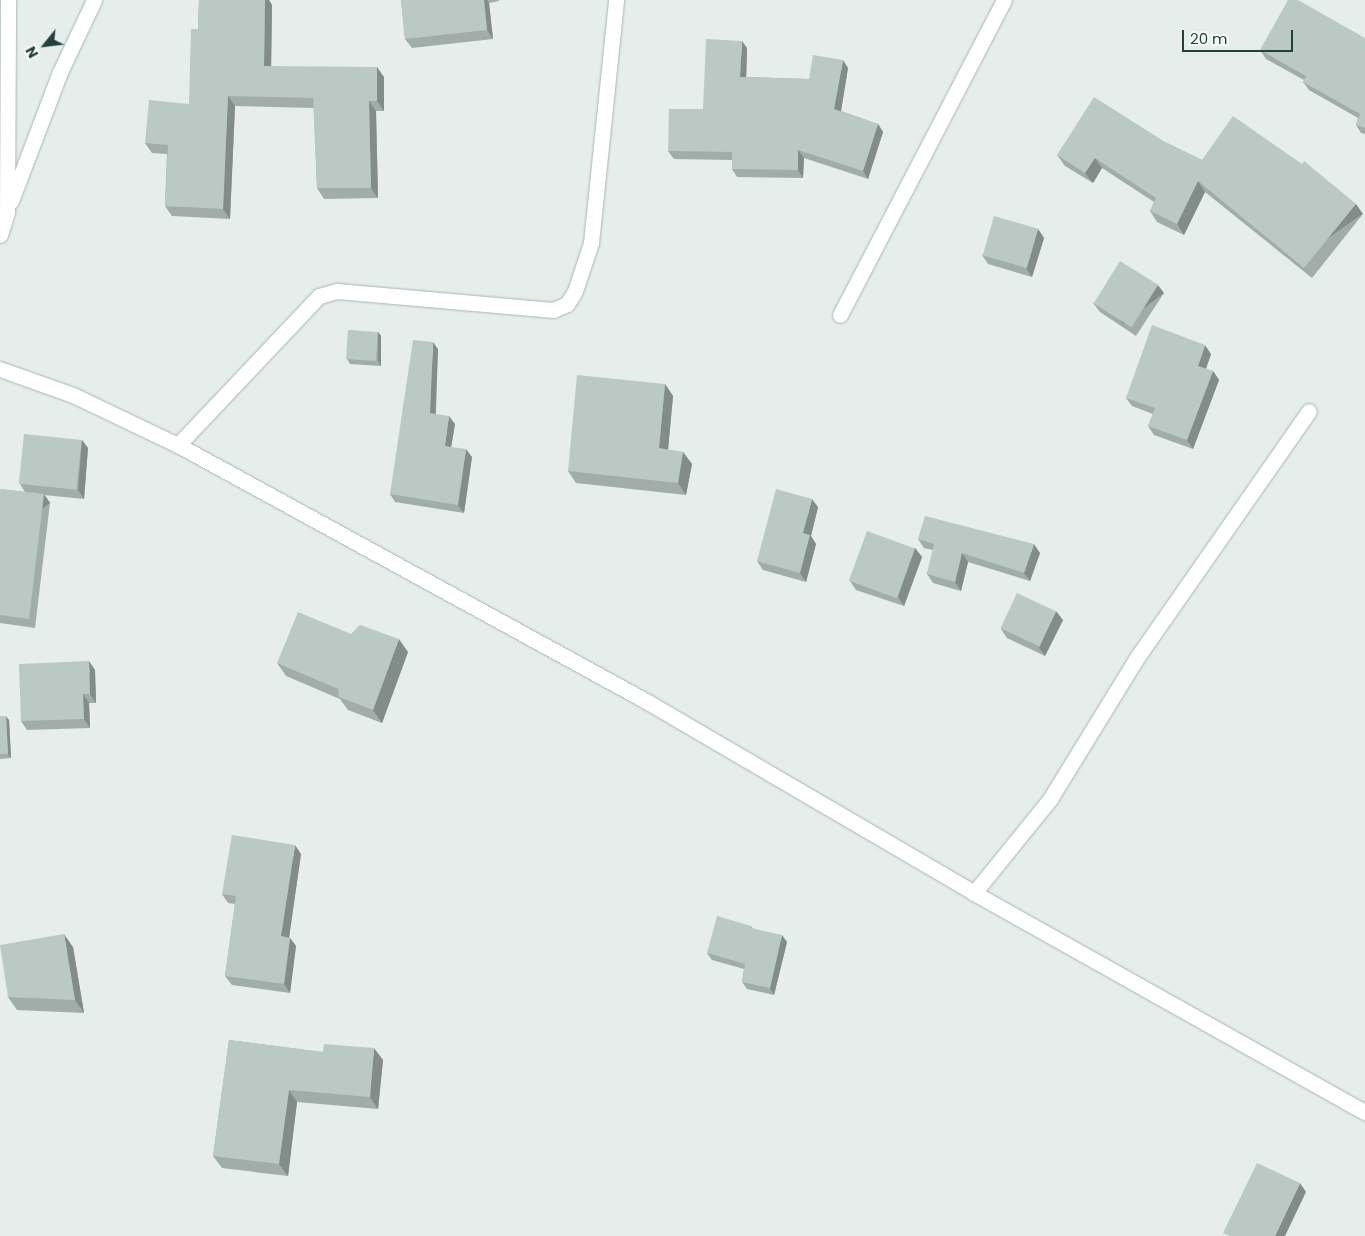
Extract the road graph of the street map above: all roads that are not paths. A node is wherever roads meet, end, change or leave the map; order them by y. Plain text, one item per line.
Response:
1 (8, 0) edge
2 (94, 0) edge
3 (616, 0) edge
4 (1004, 0) edge
5 (7, 212) junction
6 (0, 235) edge
7 (840, 316) dead end
8 (0, 368) edge
9 (1309, 411) dead end
10 (178, 445) junction
11 (974, 893) junction
12 (1365, 1112) edge

1 - 5 street
2 - 5 street
3 - 10 street
4 - 7 street
5 - 6 street
8 - 10 street
9 - 11 street
10 - 11 street
11 - 12 street

